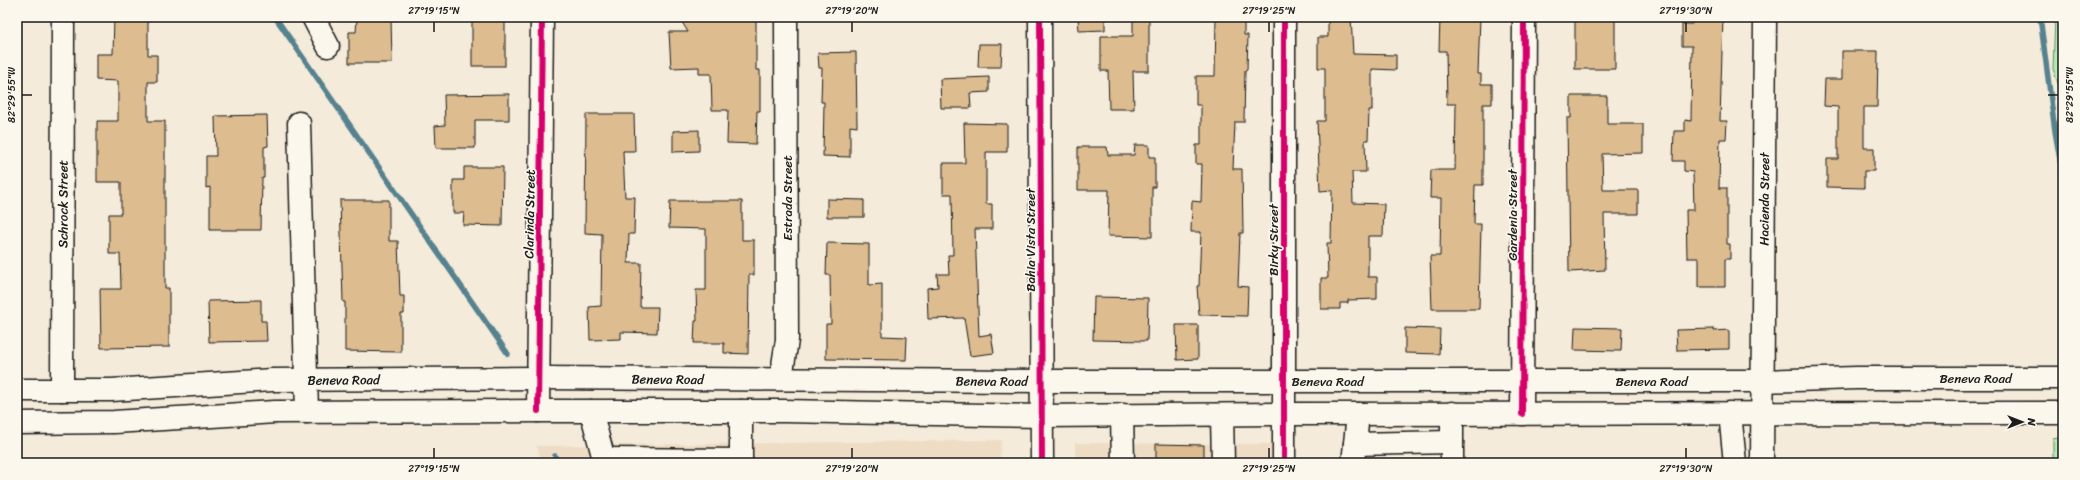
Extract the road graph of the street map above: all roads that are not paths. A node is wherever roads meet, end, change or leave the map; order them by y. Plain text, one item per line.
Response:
1 (64, 17) edge
2 (314, 17) edge
3 (542, 17) edge
4 (786, 17) edge
5 (1040, 17) edge
6 (1284, 17) edge
7 (1524, 17) edge
8 (1765, 17) edge
9 (328, 46) dead end
10 (299, 123) dead end
11 (538, 378) junction
12 (781, 378) junction
13 (2063, 378) edge
14 (307, 380) junction
15 (1283, 380) junction
16 (1522, 380) junction
17 (1041, 381) junction
18 (1761, 381) junction
19 (17, 390) edge
20 (62, 390) junction
21 (538, 410) junction
22 (591, 410) junction
23 (741, 410) junction
24 (307, 412) junction
25 (1730, 413) junction
26 (2063, 413) edge
27 (1222, 414) junction
28 (1284, 414) junction
29 (1358, 414) junction
30 (1452, 414) junction
31 (1522, 414) junction
32 (1761, 414) junction
33 (1122, 415) junction
34 (1042, 416) junction
35 (17, 423) edge
36 (62, 423) junction
37 (1452, 452) edge
38 (1354, 453) edge
39 (604, 461) edge
40 (741, 461) edge
41 (1042, 463) edge
42 (1123, 463) edge
43 (1223, 463) edge
44 (1284, 463) edge
45 (1735, 463) edge
46 (1762, 463) edge

1 - 20 main road, Schrock Street
2 - 9 main road
3 - 11 main road, Clarinda Street
4 - 12 main road, Estrada Street
5 - 17 main road, Bahia Vista Street
6 - 15 main road, Birky Street
7 - 16 main road, Gardenia Street
8 - 18 main road, Hacienda Street
10 - 14 main road
11 - 12 main road, Beneva Road
11 - 14 main road, Beneva Road
11 - 21 main road, Clarinda Street
12 - 17 main road, Beneva Road
13 - 18 main road, Beneva Road
14 - 20 main road, Beneva Road
14 - 24 main road
15 - 16 main road, Beneva Road
15 - 17 main road, Beneva Road
15 - 28 main road, Birky Street
16 - 18 main road, Beneva Road
16 - 31 main road, Gardenia Street
17 - 34 main road, Bahia Vista Street
18 - 32 main road, Hacienda Street
19 - 20 main road, Beneva Road
20 - 36 main road, Schrock Street
21 - 22 main road
21 - 24 main road
22 - 23 main road
22 - 39 main road
23 - 34 main road
23 - 40 main road
24 - 36 main road
25 - 31 main road
25 - 32 main road
25 - 45 main road
26 - 32 main road
27 - 28 main road
27 - 33 main road
27 - 43 main road
28 - 29 main road
28 - 44 main road, Birky Street
29 - 30 main road
29 - 38 main road
30 - 31 main road
30 - 37 main road
32 - 46 main road, Hacienda Street
33 - 34 main road
33 - 42 main road
34 - 41 main road, Bahia Vista Street
35 - 36 main road
37 - 38 main road
39 - 40 main road

